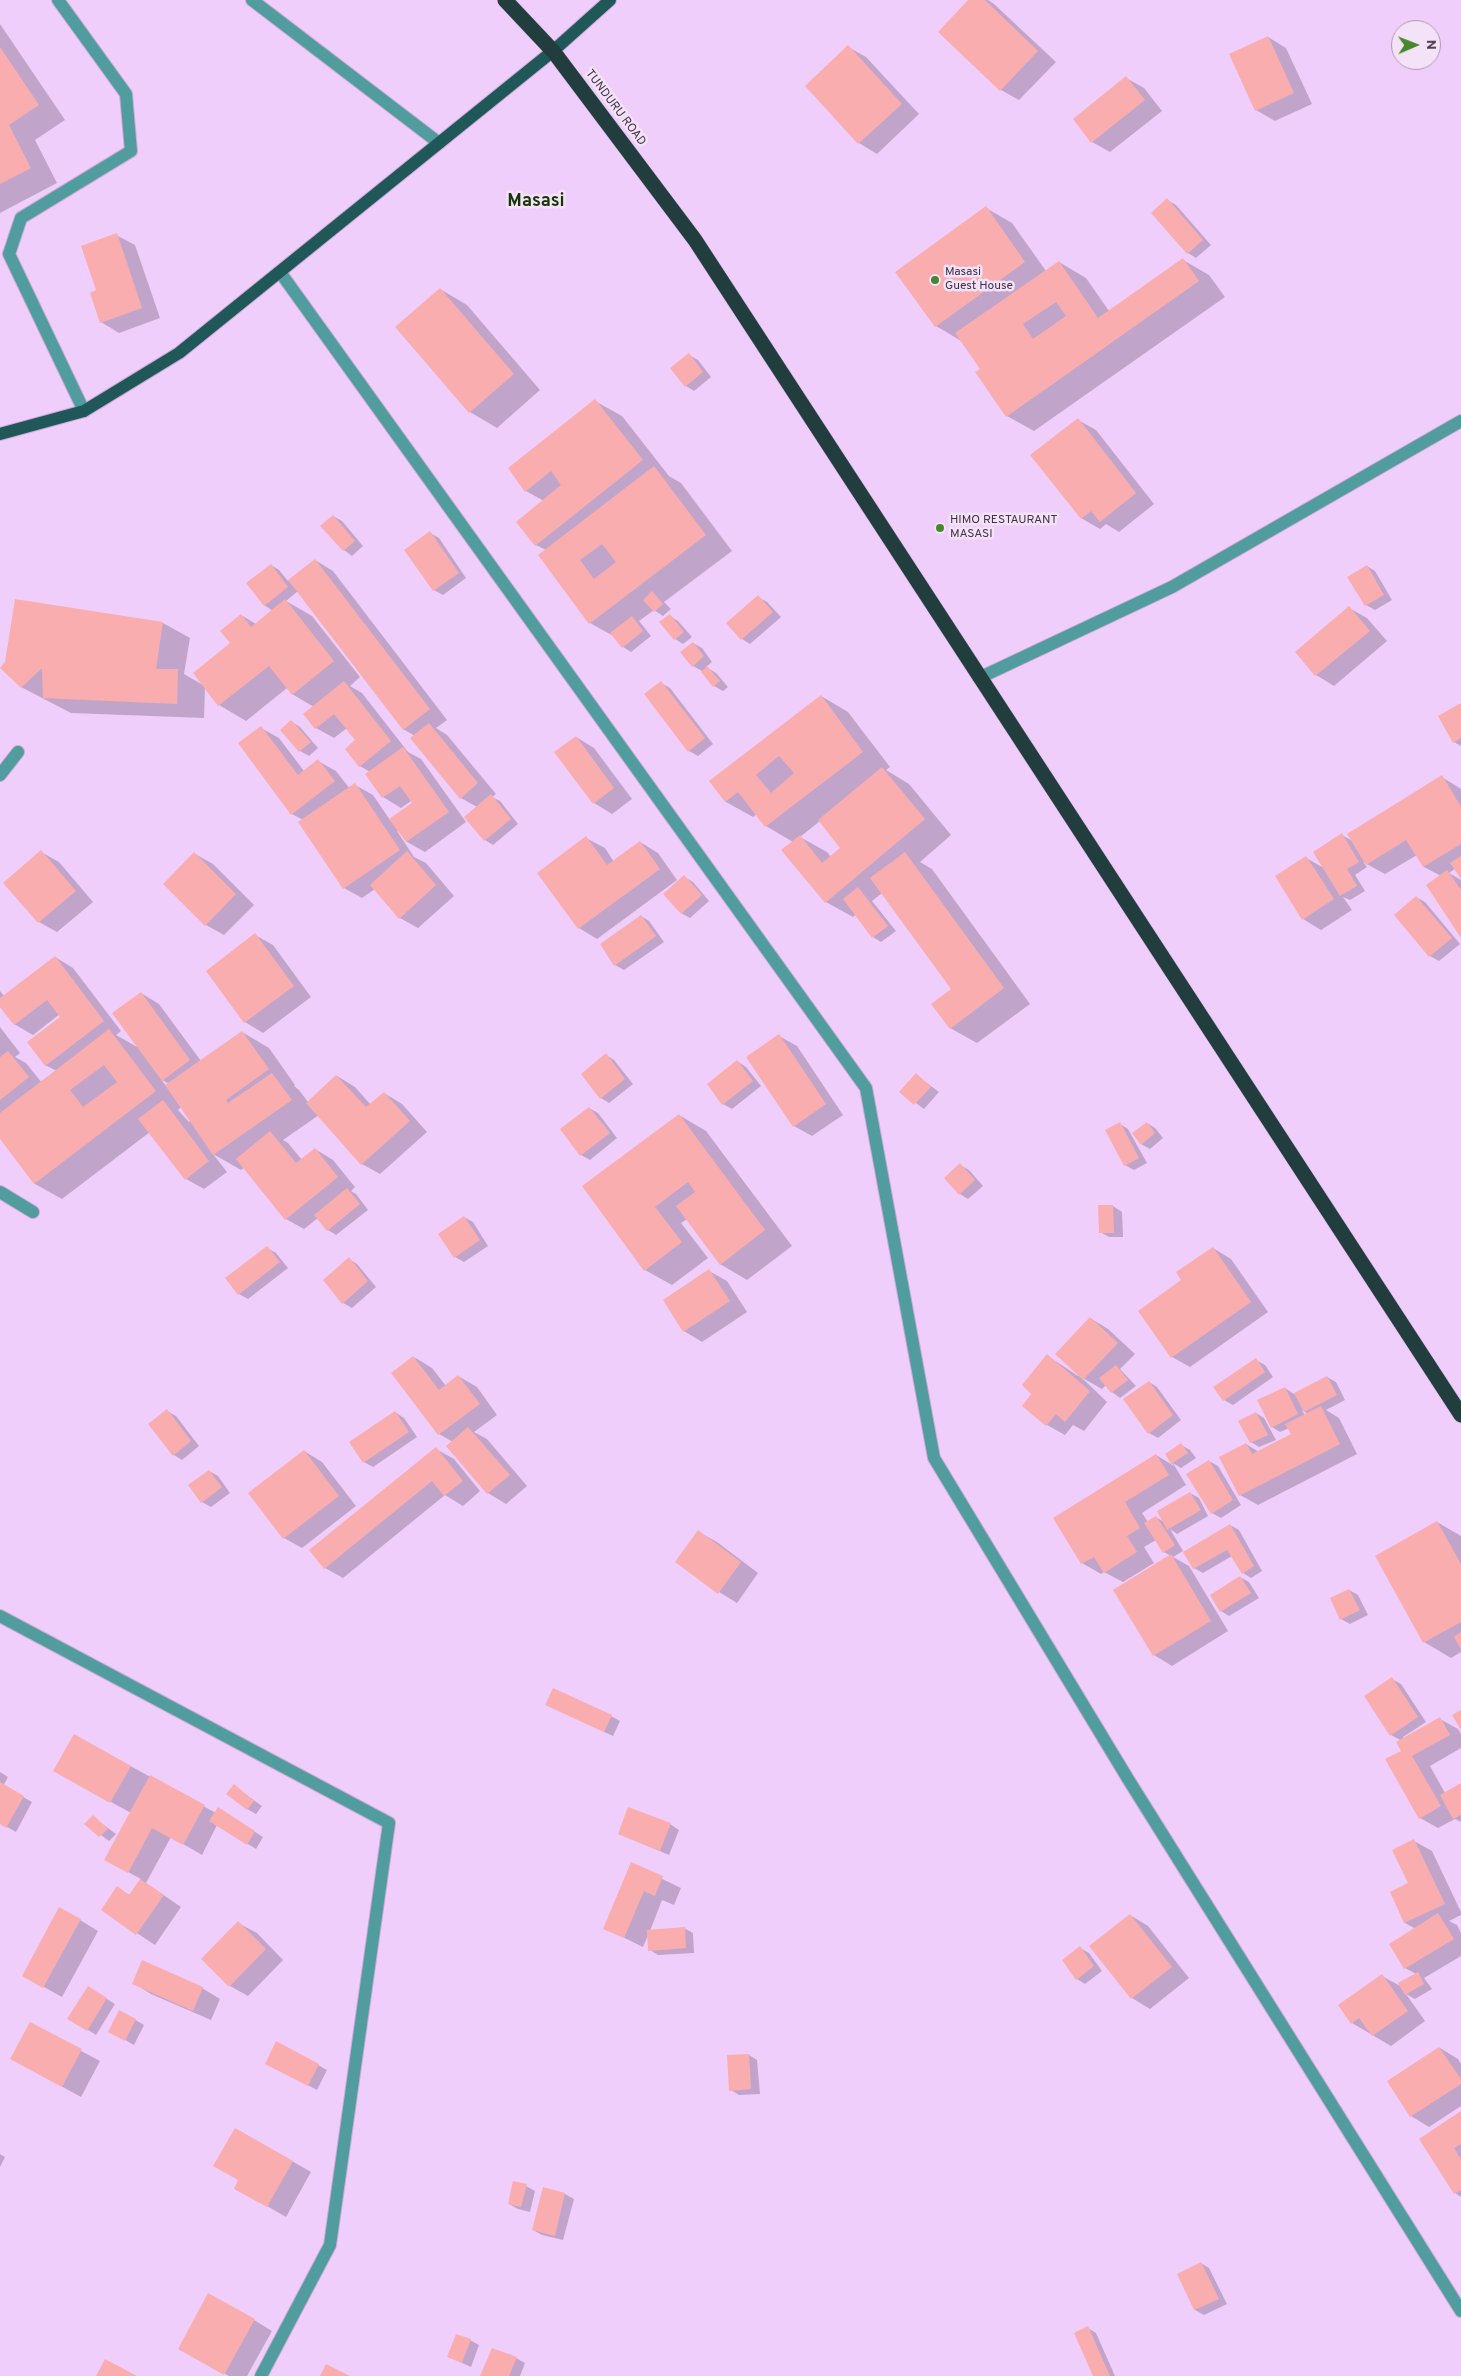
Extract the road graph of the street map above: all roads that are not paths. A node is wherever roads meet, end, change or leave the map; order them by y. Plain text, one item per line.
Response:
1 (58, 0) edge
2 (252, 0) edge
3 (505, 0) edge
4 (610, 0) edge
5 (553, 51) junction
6 (439, 143) junction
7 (280, 272) junction
8 (84, 411) junction
9 (1459, 426) edge
10 (0, 434) edge
11 (979, 678) junction
12 (18, 752) dead end
13 (0, 775) edge
14 (0, 1192) edge
15 (33, 1212) dead end
16 (1461, 1415) edge
17 (0, 1616) edge
18 (1461, 2311) edge
19 (261, 2376) edge

1 - 8 street
2 - 6 street
3 - 5 highway, TUNDURU ROAD
4 - 5 main road
5 - 6 main road
5 - 11 highway, TUNDURU ROAD
6 - 7 main road
7 - 8 main road
7 - 18 street
8 - 10 main road
9 - 11 street
11 - 16 highway, TUNDURU ROAD
12 - 13 street
14 - 15 street
17 - 19 street

